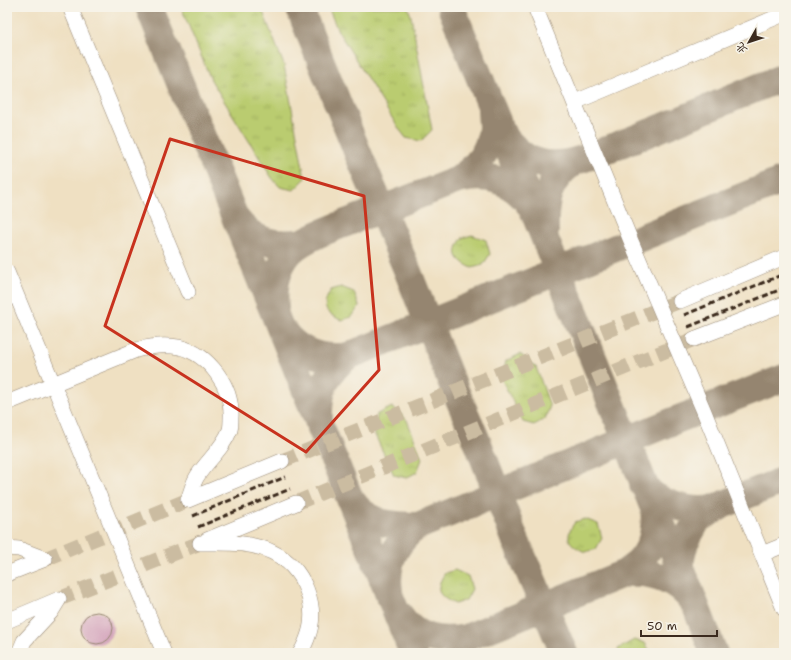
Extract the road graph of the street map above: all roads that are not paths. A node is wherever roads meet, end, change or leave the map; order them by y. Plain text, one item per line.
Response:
1 (70, 7) edge
2 (535, 7) edge
3 (784, 14) edge
4 (575, 102) junction
5 (784, 257) edge
6 (7, 272) edge
7 (188, 292) dead end
8 (680, 301) tunnel mouth
9 (784, 304) edge
10 (694, 339) tunnel mouth
11 (53, 384) junction
12 (7, 403) edge
13 (282, 461) tunnel mouth
14 (296, 503) tunnel mouth
15 (784, 545) edge
16 (7, 548) edge
17 (762, 554) junction
18 (7, 574) edge
19 (784, 609) edge
20 (7, 621) edge
21 (19, 653) edge
22 (164, 653) edge
23 (300, 653) edge

1 - 7 lane
2 - 4 lane
3 - 4 lane
4 - 17 lane
5 - 8 lane
6 - 11 lane
9 - 10 lane
11 - 12 lane
11 - 13 lane
11 - 22 lane
14 - 23 lane
15 - 17 lane
16 - 18 lane
17 - 19 lane
20 - 21 lane

